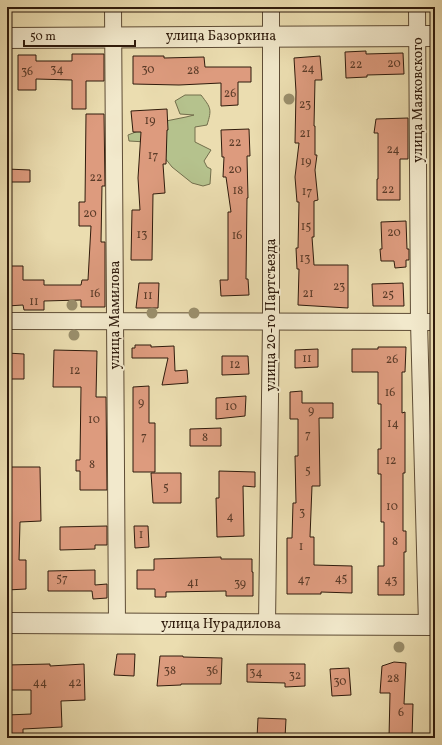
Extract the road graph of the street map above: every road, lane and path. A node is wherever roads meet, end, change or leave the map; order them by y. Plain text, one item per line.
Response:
1 (113, 7) edge
2 (271, 7) edge
3 (417, 7) edge
4 (271, 36) junction
5 (426, 36) edge
6 (113, 37) junction
7 (7, 38) edge
8 (7, 321) edge
9 (115, 321) junction
10 (271, 322) junction
11 (427, 322) edge
12 (7, 623) edge
13 (117, 624) junction
14 (267, 624) junction
15 (431, 625) edge

1 - 6 street, улица Мамилова
2 - 4 street, улица 20-го Партсъезда
3 - 5 street, улица Маяковского
4 - 5 street, улица Базоркина
4 - 6 street, улица Базоркина
4 - 10 street, улица 20-го Партсъезда
5 - 11 street, улица Маяковского
6 - 7 street, улица Базоркина
6 - 9 street, улица Мамилова
8 - 9 street
9 - 10 street
9 - 13 street, улица Мамилова
10 - 11 street
10 - 14 street, улица 20-го Партсъезда
11 - 15 street, улица Маяковского
12 - 13 street, улица Нурадилова
13 - 14 street, улица Нурадилова
14 - 15 street, улица Нурадилова

